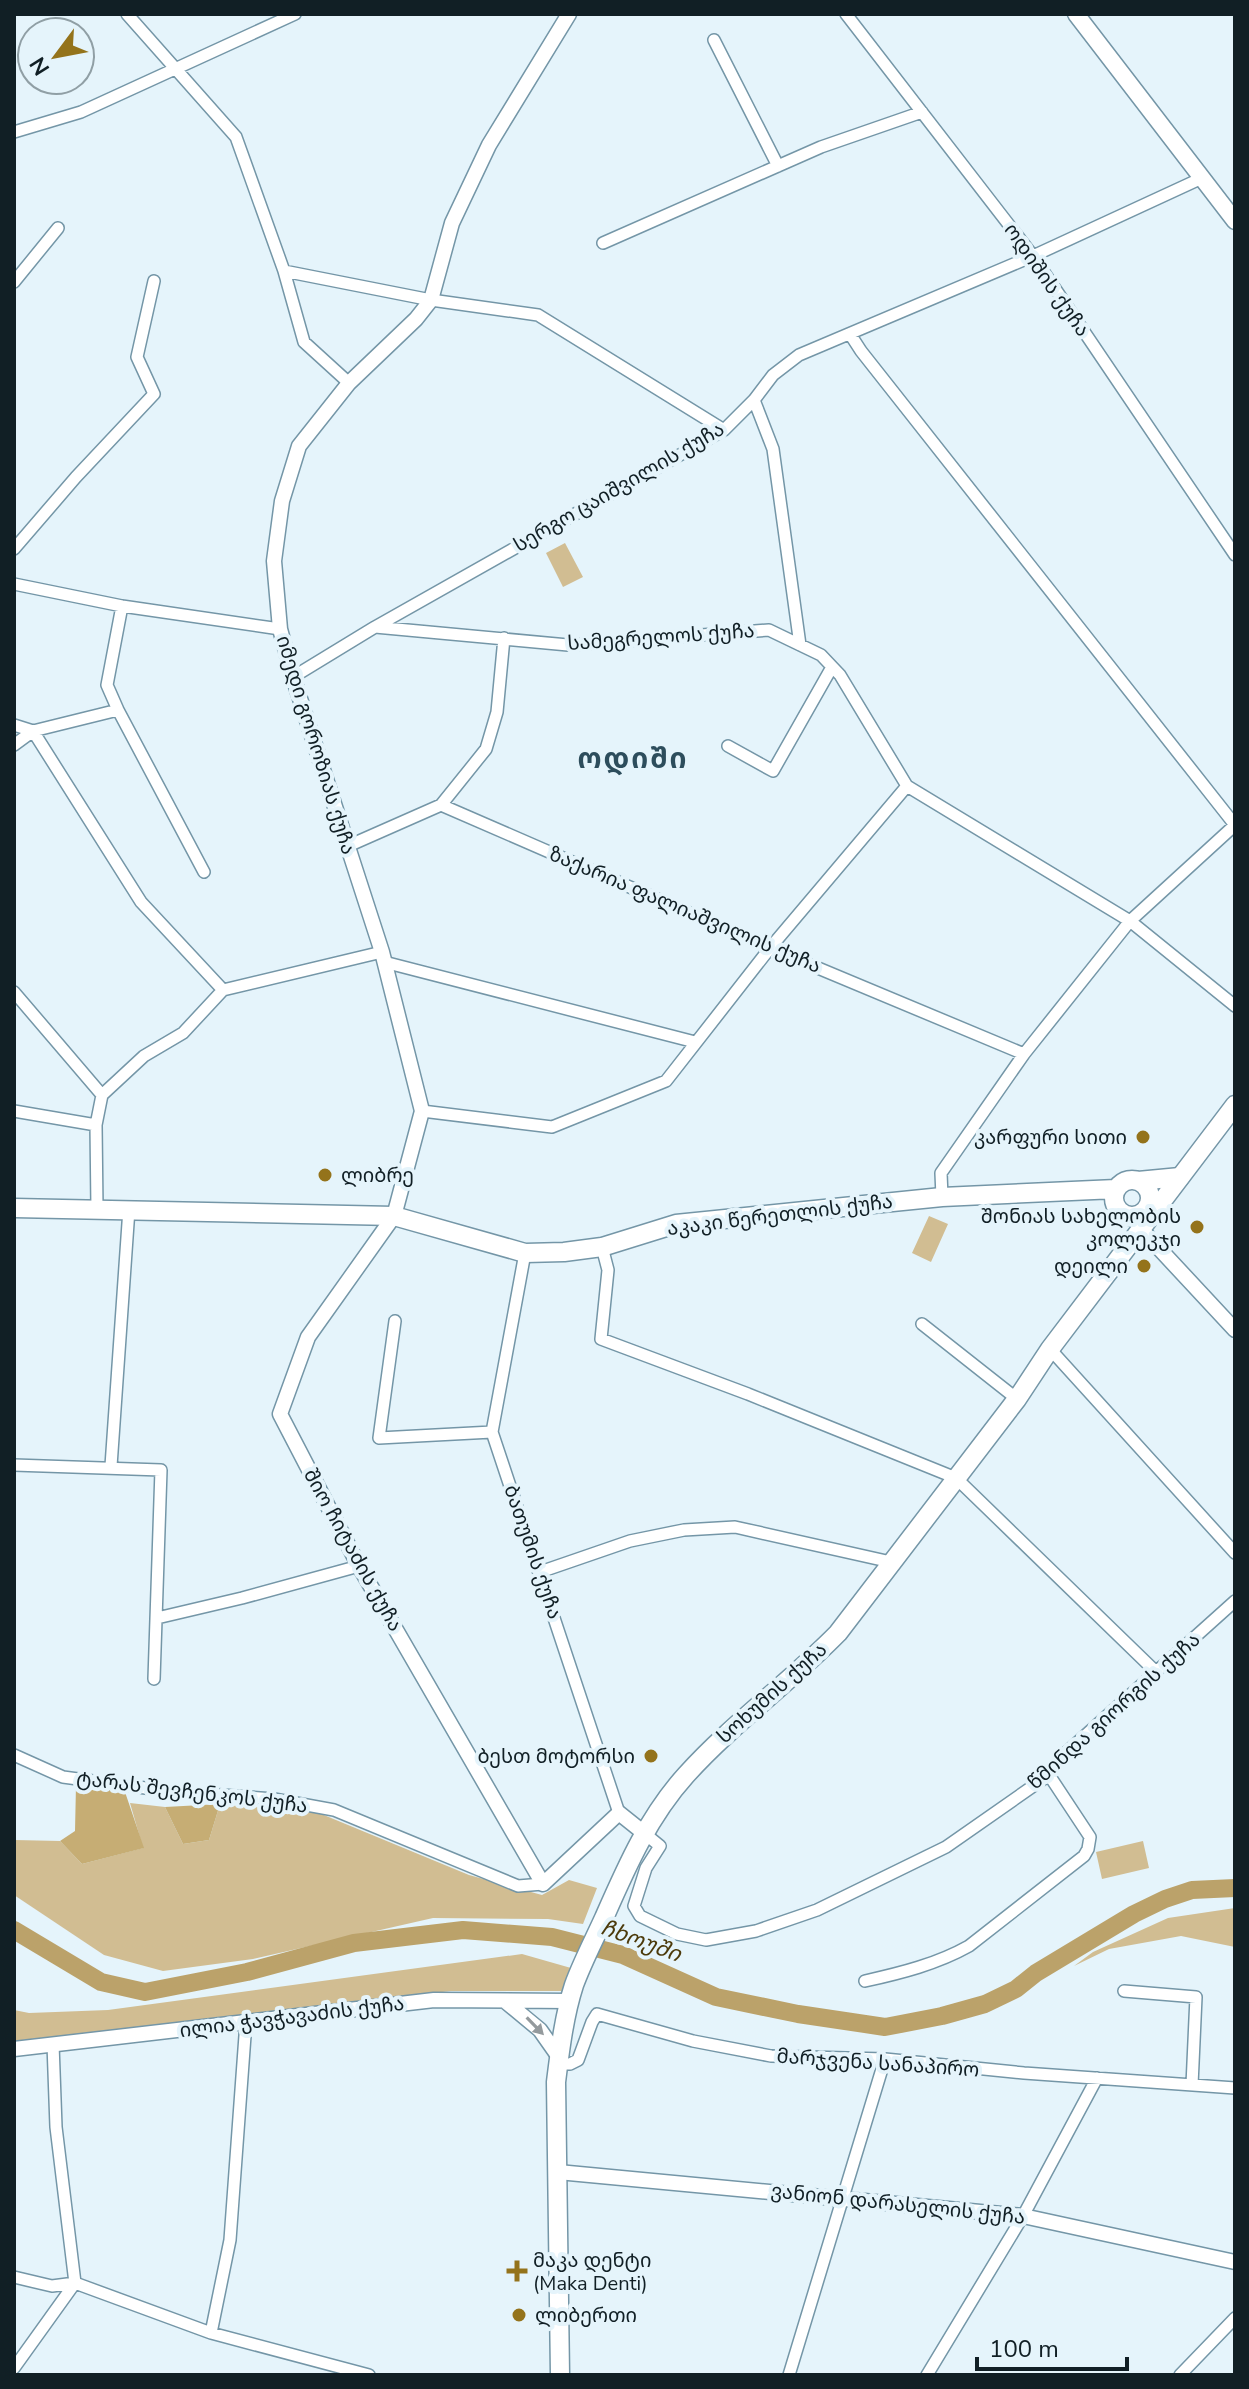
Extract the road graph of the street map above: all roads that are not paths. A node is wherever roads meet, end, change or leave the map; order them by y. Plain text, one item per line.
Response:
1 (127, 14) edge
2 (295, 14) edge
3 (569, 14) edge
4 (846, 14) edge
5 (1076, 14) edge
6 (714, 40) dead end
7 (175, 70) junction
8 (922, 112) junction
9 (14, 132) edge
10 (778, 166) junction
11 (1202, 178) junction
12 (1235, 221) edge
13 (58, 228) dead end
14 (603, 243) dead end
15 (1033, 256) junction
16 (284, 271) junction
17 (154, 281) dead end
18 (14, 282) edge
19 (431, 300) junction
20 (850, 334) junction
21 (349, 383) junction
22 (754, 400) junction
23 (724, 430) junction
24 (14, 549) edge
25 (1235, 555) edge
26 (14, 584) edge
27 (122, 606) junction
28 (375, 627) junction
29 (280, 629) junction
30 (504, 638) junction
31 (800, 645) junction
32 (832, 667) junction
33 (293, 677) junction
34 (118, 710) junction
35 (14, 725) edge
36 (33, 731) junction
37 (14, 745) edge
38 (728, 746) dead end
39 (907, 786) junction
40 (441, 805) junction
41 (1235, 825) edge
42 (348, 846) junction
43 (204, 872) dead end
44 (1130, 921) junction
45 (770, 948) junction
46 (383, 957) junction
47 (223, 990) junction
48 (16, 997) edge
49 (1235, 1006) edge
50 (695, 1042) junction
51 (1024, 1054) junction
52 (102, 1095) junction
53 (1235, 1105) edge
54 (14, 1111) edge
55 (422, 1111) junction
56 (96, 1125) junction
57 (1180, 1177) junction
58 (1138, 1181) junction
59 (1116, 1189) junction
60 (1075, 1190) junction
61 (942, 1197) junction
62 (1099, 1198) junction
63 (1153, 1205) junction
64 (14, 1208) edge
65 (97, 1209) junction
66 (129, 1209) junction
67 (1121, 1212) junction
68 (394, 1216) junction
69 (1137, 1235) junction
70 (602, 1247) junction
71 (525, 1253) junction
72 (395, 1321) dead end
73 (922, 1324) dead end
74 (1235, 1330) edge
75 (1050, 1349) junction
76 (1017, 1399) junction
77 (492, 1432) junction
78 (14, 1465) edge
79 (111, 1466) junction
80 (956, 1478) junction
81 (1235, 1553) edge
82 (891, 1562) junction
83 (359, 1566) junction
84 (540, 1572) junction
85 (1235, 1601) edge
86 (157, 1618) junction
87 (1155, 1671) junction
88 (154, 1679) dead end
89 (14, 1755) edge
90 (1049, 1775) junction
91 (619, 1813) junction
92 (640, 1841) junction
93 (543, 1884) junction
94 (865, 1981) dead end
95 (1124, 1991) dead end
96 (572, 1993) junction
97 (505, 2001) junction
98 (246, 2022) junction
99 (53, 2044) junction
100 (14, 2049) edge
101 (885, 2059) junction
102 (559, 2060) junction
103 (1097, 2078) junction
104 (1192, 2085) junction
105 (1235, 2088) edge
106 (558, 2172) junction
107 (842, 2197) junction
108 (1023, 2216) junction
109 (1235, 2262) edge
110 (14, 2277) edge
111 (75, 2283) junction
112 (1235, 2318) edge
113 (211, 2333) junction
114 (14, 2368) edge
115 (369, 2375) edge
116 (560, 2375) edge
117 (789, 2375) edge
118 (927, 2375) edge
119 (1180, 2375) edge

1 - 7 street
2 - 7 street
3 - 19 street, იმედი გოროზიას ქუჩა
4 - 8 street, ოდიშის ქუჩა
5 - 11 main road
6 - 10 street
7 - 9 street
7 - 16 street
8 - 10 street
8 - 15 street, ოდიშის ქუჩა
10 - 14 street
11 - 12 main road
11 - 15 street, სერგო ცაიშვილის ქუჩა
13 - 18 street
15 - 20 street, სერგო ცაიშვილის ქუჩა
15 - 25 street, ოდიშის ქუჩა
16 - 19 street
16 - 21 street
17 - 24 street
19 - 21 street, იმედი გოროზიას ქუჩა
19 - 23 street
20 - 22 street, სერგო ცაიშვილის ქუჩა
20 - 41 street
21 - 29 street, იმედი გოროზიას ქუჩა
22 - 23 street, სერგო ცაიშვილის ქუჩა
22 - 31 street
23 - 28 street, სერგო ცაიშვილის ქუჩა
26 - 27 street
27 - 29 street
27 - 34 street
28 - 30 street, სამეგრელოს ქუჩა
28 - 33 street, სერგო ცაიშვილის ქუჩა
29 - 33 street, იმედი გოროზიას ქუჩა
30 - 31 street, სამეგრელოს ქუჩა
30 - 40 street
31 - 32 street, სამეგრელოს ქუჩა
32 - 38 street
32 - 39 street, სამეგრელოს ქუჩა
33 - 42 street, იმედი გოროზიას ქუჩა
34 - 36 street
34 - 43 street
35 - 36 street
36 - 37 street
36 - 47 street
39 - 44 street, სამეგრელოს ქუჩა
39 - 45 street
40 - 42 street
40 - 45 street, ზაქარია ფალიაშვილის ქუჩა
41 - 44 street
42 - 46 street, იმედი გოროზიას ქუჩა
44 - 49 street, სამეგრელოს ქუჩა
44 - 51 street
45 - 50 street
45 - 51 street, ზაქარია ფალიაშვილის ქუჩა
46 - 47 street
46 - 50 street
46 - 55 street, იმედი გოროზიას ქუჩა
47 - 52 street
48 - 52 street
50 - 55 street
51 - 61 street
52 - 56 street
53 - 57 main road, სოხუმის ქუჩა
54 - 56 street
55 - 68 street, იმედი გოროზიას ქუჩა
56 - 65 street
57 - 58 main road
57 - 63 main road, სოხუმის ქუჩა
58 - 59 main road
58 - 63 main road
59 - 60 main road, აკაკი წერეთლის ქუჩა
59 - 67 main road
60 - 61 main road, აკაკი წერეთლის ქუჩა
60 - 62 main road
61 - 70 main road, აკაკი წერეთლის ქუჩა
62 - 67 main road
62 - 69 main road
63 - 67 main road
63 - 69 main road, სოხუმის ქუჩა
64 - 65 main road, აკაკი წერეთლის ქუჩა
65 - 66 main road, აკაკი წერეთლის ქუჩა
66 - 68 main road, აკაკი წერეთლის ქუჩა
66 - 79 street
67 - 69 main road
68 - 71 main road, აკაკი წერეთლის ქუჩა
68 - 83 street, შიო ჩიტაძის ქუჩა
69 - 74 street
69 - 75 main road, სოხუმის ქუჩა
70 - 71 main road, აკაკი წერეთლის ქუჩა
70 - 80 street
71 - 77 street, ბათუმის ქუჩა
72 - 77 street
73 - 76 street
75 - 76 main road, სოხუმის ქუჩა
75 - 81 street
76 - 80 main road, სოხუმის ქუჩა
77 - 84 street, ბათუმის ქუჩა
78 - 79 street
79 - 86 street
80 - 82 main road, სოხუმის ქუჩა
80 - 87 street
82 - 84 street
82 - 92 main road, სოხუმის ქუჩა
83 - 86 street
83 - 93 street, შიო ჩიტაძის ქუჩა
84 - 91 street, ბათუმის ქუჩა
85 - 87 street, წმინდა გიორგის ქუჩა
86 - 88 street
87 - 90 street, წმინდა გიორგის ქუჩა
89 - 93 street, ტარას შევჩენკოს ქუჩა
90 - 92 street, წმინდა გიორგის ქუჩა
90 - 94 street
91 - 92 street
91 - 93 street
92 - 96 main road, სოხუმის ქუჩა
95 - 104 street
96 - 97 street, ილია ჭავჭავაძის ქუჩა
96 - 102 main road, სოხუმის ქუჩა
97 - 98 street, ილია ჭავჭავაძის ქუჩა
97 -> 102 street
98 - 99 street, ილია ჭავჭავაძის ქუჩა
98 - 113 street
99 - 100 street, ილია ჭავჭავაძის ქუჩა
99 - 111 street
101 - 102 street, მარჯვენა სანაპირო
101 - 103 street, მარჯვენა სანაპირო
101 - 107 street
102 - 106 main road, სოხუმის ქუჩა
103 - 104 street, მარჯვენა სანაპირო
103 - 108 street
104 - 105 street, მარჯვენა სანაპირო
106 - 107 street, ვანიონ დარასელის ქუჩა
106 - 116 main road, სოხუმის ქუჩა
107 - 108 street, ვანიონ დარასელის ქუჩა
107 - 117 street
108 - 109 street, ვანიონ დარასელის ქუჩა
108 - 118 street
110 - 111 street
111 - 113 street
111 - 114 street
112 - 119 street
113 - 115 street

